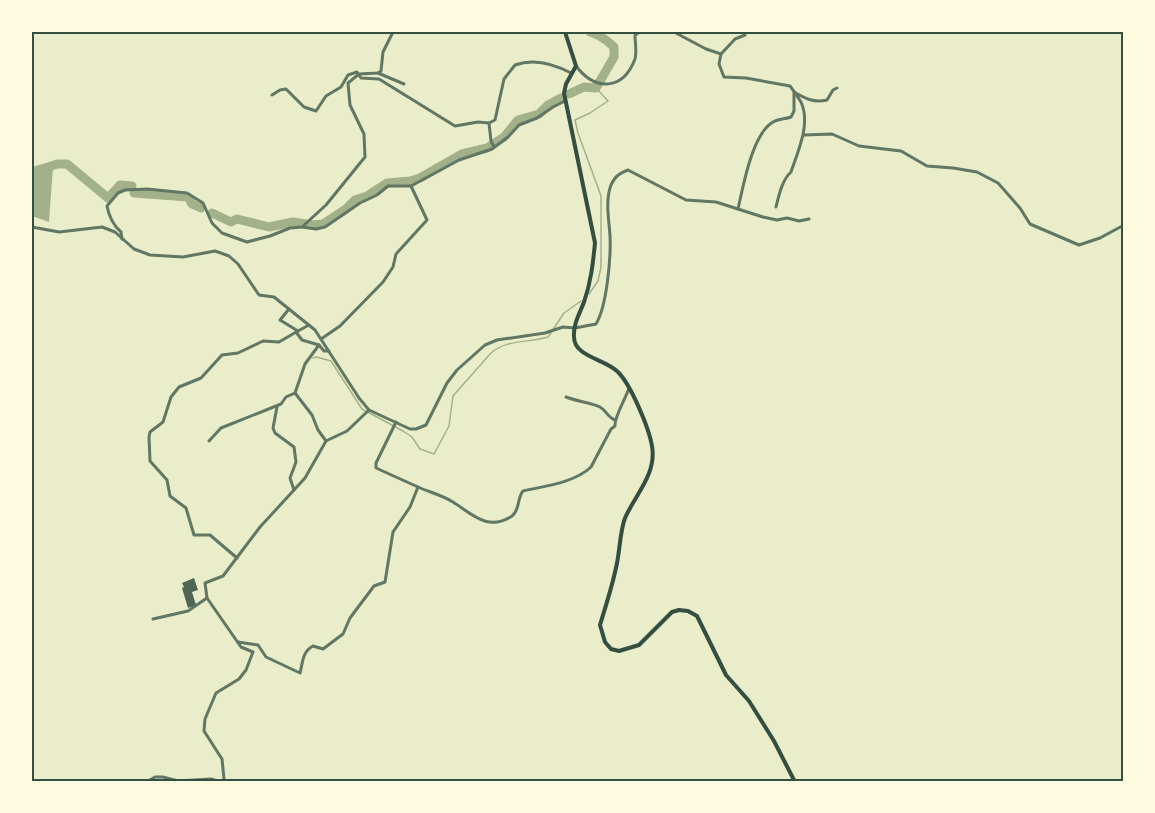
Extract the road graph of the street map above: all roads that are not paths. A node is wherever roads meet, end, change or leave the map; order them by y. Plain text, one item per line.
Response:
1 (393, 32) edge
2 (566, 32) edge
3 (640, 32) edge
4 (674, 32) edge
5 (635, 33) edge
6 (745, 35) dead end
7 (721, 54) junction
8 (576, 66) junction
9 (378, 73) junction
10 (358, 74) junction
11 (573, 74) junction
12 (404, 84) dead end
13 (837, 88) dead end
14 (794, 92) junction
15 (272, 96) dead end
16 (566, 101) junction
17 (489, 123) junction
18 (804, 135) junction
19 (493, 145) junction
20 (411, 186) junction
21 (776, 207) dead end
22 (738, 209) junction
23 (809, 219) dead end
24 (305, 224) junction
25 (1124, 225) edge
26 (32, 227) edge
27 (122, 239) junction
28 (290, 309) junction
29 (309, 325) junction
30 (575, 328) junction
31 (297, 332) junction
32 (321, 339) junction
33 (319, 345) junction
34 (329, 351) junction
35 (629, 388) junction
36 (295, 393) junction
37 (566, 397) dead end
38 (277, 407) junction
39 (369, 410) junction
40 (615, 420) junction
41 (396, 422) junction
42 (209, 441) dead end
43 (326, 441) junction
44 (418, 487) junction
45 (294, 490) junction
46 (237, 558) junction
47 (207, 598) junction
48 (153, 619) dead end
49 (238, 642) junction
50 (146, 782) edge
51 (221, 782) edge
52 (795, 782) edge

1 - 9 street
2 - 8 main road
3 - 5 street
4 - 7 street
5 - 8 street
6 - 7 street
7 - 14 street
8 - 11 main road
9 - 10 street
9 - 12 street
10 - 15 street
10 - 17 street
10 - 24 street
11 - 16 main road
11 - 17 street
13 - 14 street
14 - 18 street
14 - 22 street
16 - 19 street
16 - 30 main road
17 - 19 street
18 - 21 street
18 - 25 street
19 - 20 street
20 - 24 street
20 - 32 street
22 - 23 street
22 - 30 street
24 - 27 street
26 - 27 street
27 - 28 street
28 - 29 street
28 - 31 street
29 - 31 street
29 - 32 street
30 - 35 main road
30 - 41 street
31 - 33 street
31 - 46 street
32 - 34 street
33 - 34 street
33 - 36 street
34 - 39 street
35 - 40 street
35 - 52 main road
36 - 38 street
36 - 43 street
37 - 40 street
38 - 42 street
38 - 45 street
39 - 41 street
39 - 43 street
40 - 44 street
41 - 44 street
43 - 45 street
44 - 49 street
45 - 46 street
46 - 47 street
47 - 48 street
47 - 49 street
49 - 51 street
50 - 51 street

